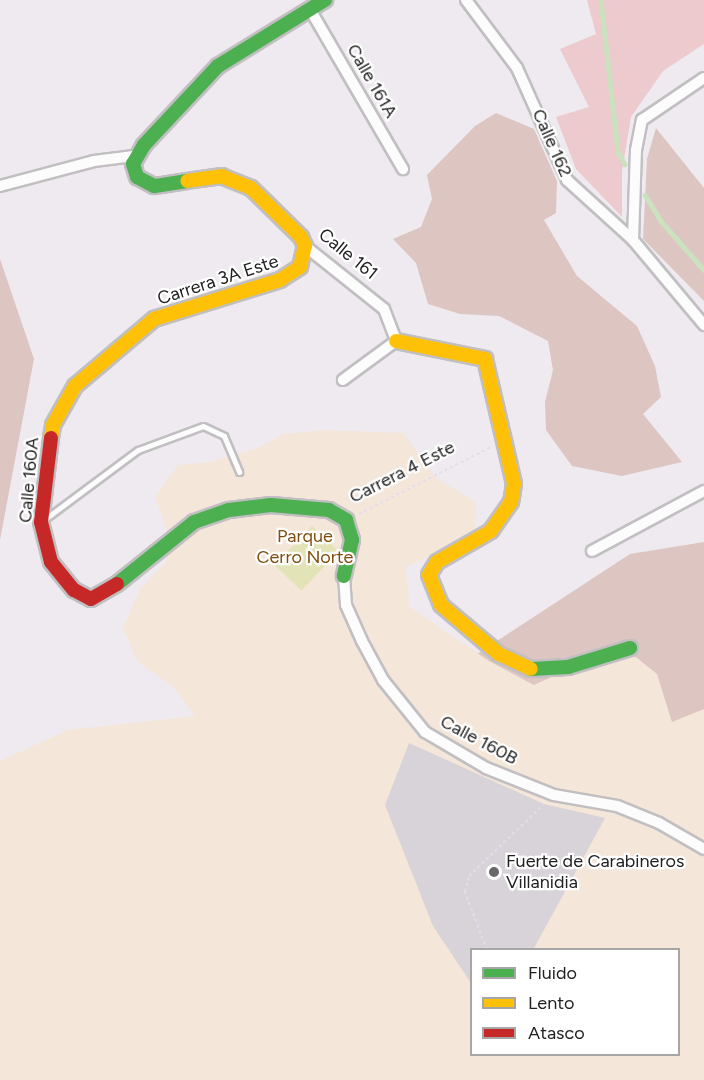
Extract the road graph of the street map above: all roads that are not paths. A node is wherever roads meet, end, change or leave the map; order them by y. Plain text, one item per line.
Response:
1 (325, 0) edge
2 (466, 0) edge
3 (310, 11) junction
4 (704, 78) edge
5 (134, 156) junction
6 (403, 169) dead end
7 (0, 186) edge
8 (633, 240) junction
9 (305, 246) junction
10 (704, 325) edge
11 (396, 341) junction
12 (343, 380) dead end
13 (75, 386) joint
14 (239, 472) dead end
15 (704, 491) edge
16 (346, 520) joint
17 (41, 522) junction
18 (592, 551) dead end
19 (344, 576) joint
20 (91, 599) joint
21 (630, 648) dead end
22 (704, 849) edge

1 - 3 street
2 - 8 street, Calle 162
3 - 5 street
3 - 6 street, Calle 161A
4 - 8 street
5 - 7 street
5 - 9 street, Calle 161
8 - 10 street, Calle 162
9 - 11 street, Calle 161
9 - 13 street, Carrera 3A Este
11 - 12 street
11 - 21 street
13 - 17 street, Calle 160A
14 - 17 lane
15 - 18 street
16 - 19 street, Calle 160B
16 - 20 street, Carrera 4 Este
17 - 20 street, Calle 160A
19 - 22 street, Calle 160B

